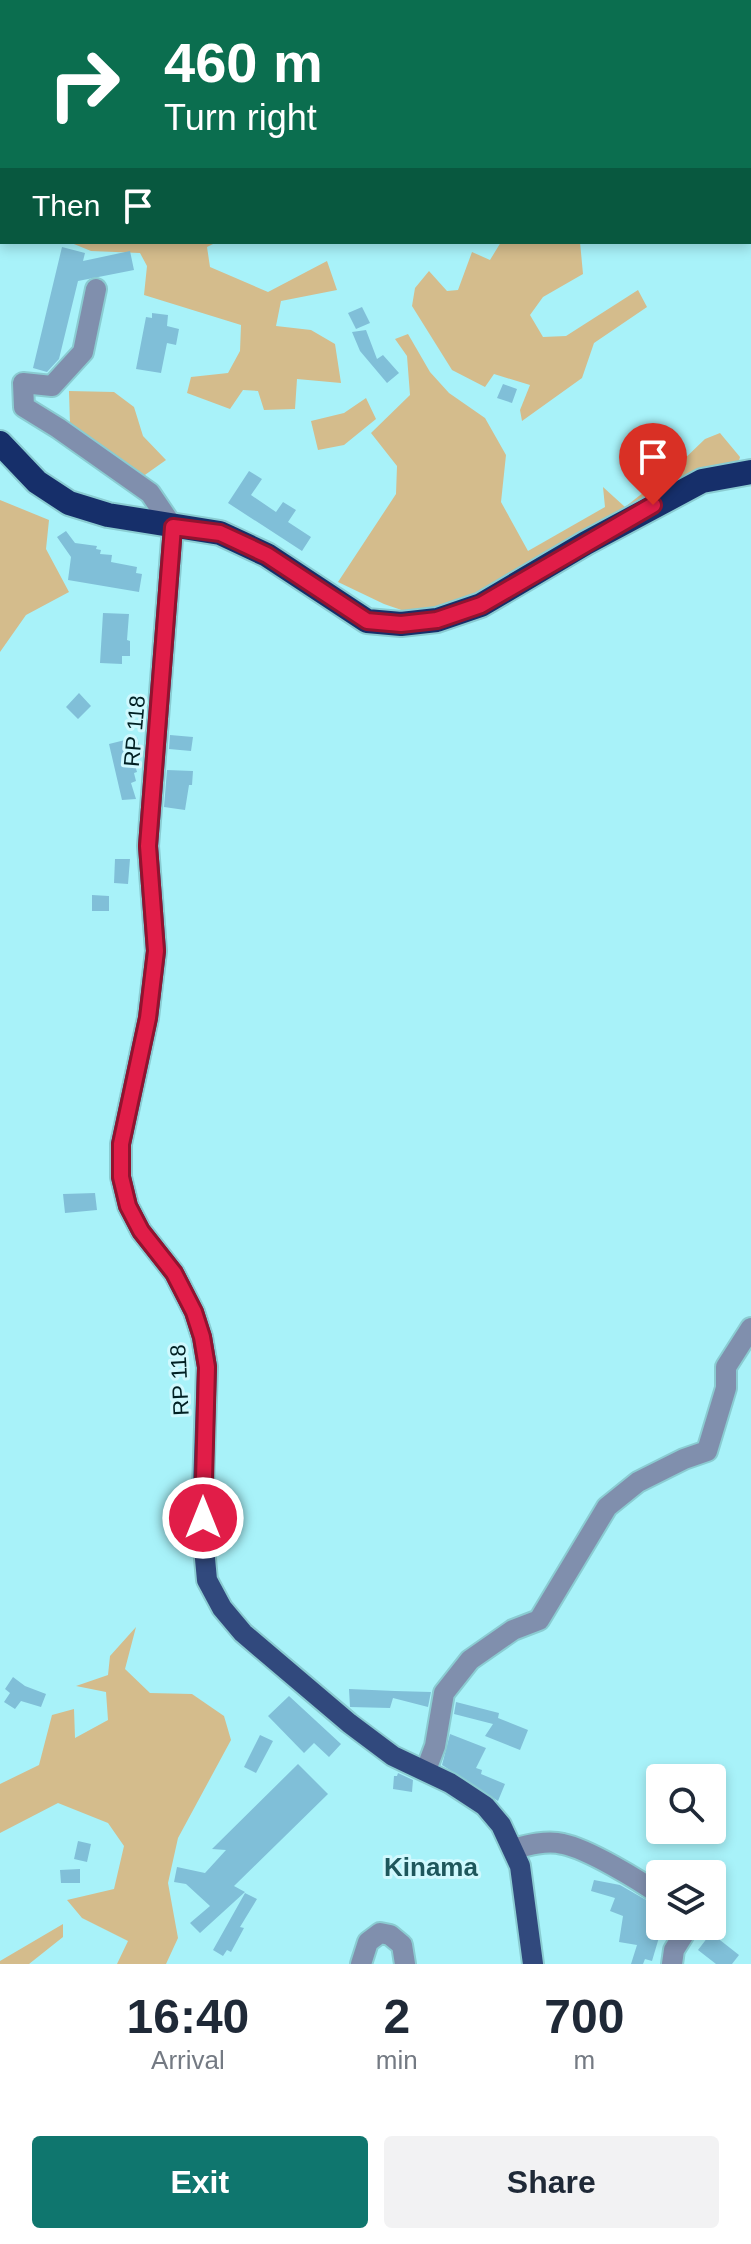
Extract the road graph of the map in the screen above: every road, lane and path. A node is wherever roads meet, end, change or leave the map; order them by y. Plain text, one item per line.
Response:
1 (96, 289) dead end
2 (0, 443) edge
3 (751, 472) edge
4 (173, 527) junction
5 (751, 1328) edge
6 (426, 1770) junction
7 (513, 1849) junction
8 (646, 1885) edge
9 (680, 1940) edge
10 (361, 1964) edge
11 (405, 1964) edge
12 (533, 1964) edge
13 (672, 1964) edge

1 - 4 street
2 - 4 highway
3 - 4 highway
4 - 6 main road, RP 118
5 - 6 street
6 - 7 main road, RP 118
7 - 8 street
7 - 12 main road, RP 118
9 - 13 street
10 - 11 street

